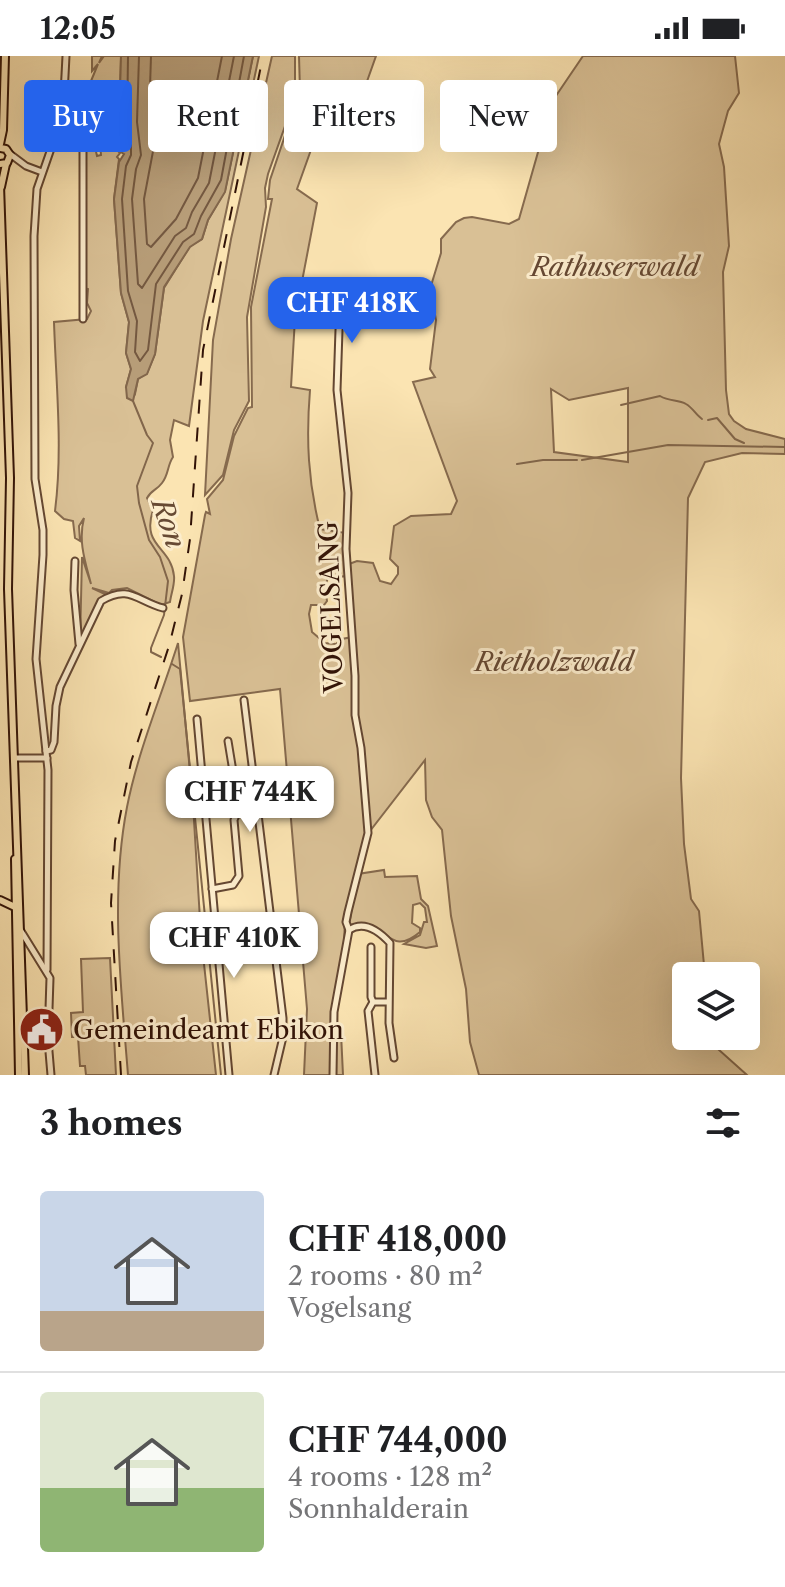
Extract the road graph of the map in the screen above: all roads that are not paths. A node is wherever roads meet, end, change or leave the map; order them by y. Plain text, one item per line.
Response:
1 (5, 56) edge
2 (66, 56) edge
3 (65, 80) edge
4 (3, 130) junction
5 (0, 146) edge
6 (49, 152) edge
7 (83, 152) edge
8 (7, 159) edge
9 (42, 172) junction
10 (0, 186) edge
11 (377, 306) dead end
12 (83, 319) dead end
13 (75, 561) dead end
14 (4, 574) edge
15 (163, 608) dead end
16 (79, 649) junction
17 (11, 660) junction
18 (0, 661) edge
19 (244, 700) dead end
20 (197, 719) dead end
21 (228, 741) dead end
22 (47, 755) junction
23 (14, 758) junction
24 (16, 848) junction
25 (14, 887) junction
26 (212, 889) junction
27 (0, 898) edge
28 (18, 908) junction
29 (231, 927) dead end
30 (349, 930) junction
31 (21, 931) junction
32 (232, 945) junction
33 (217, 947) junction
34 (371, 947) dead end
35 (234, 965) dead end
36 (47, 970) junction
37 (373, 1002) junction
38 (388, 1002) junction
39 (394, 1058) dead end
40 (19, 1075) edge
41 (25, 1075) edge
42 (51, 1075) edge
43 (229, 1075) edge
44 (274, 1075) edge
45 (333, 1075) edge
46 (375, 1075) edge

1 - 4 main road
2 - 3 street
4 - 5 main road
4 - 8 main road
5 - 8 main road
6 - 9 street
7 - 12 street
8 - 9 street
8 - 10 main road
9 - 22 street
10 - 14 main road
11 - 30 street, VOGELSANG
13 - 16 street
14 - 17 main road
15 - 16 street
16 - 22 street
17 - 18 street
17 - 23 main road
19 - 44 street
20 - 26 street
21 - 26 street
22 - 23 street
22 - 36 street
23 - 24 main road
24 - 25 main road
24 - 28 main road
25 - 27 main road
25 - 28 main road
26 - 33 street
27 - 28 main road
28 - 31 main road
28 - 40 main road
29 - 32 street
30 - 38 street
30 - 45 street
31 - 36 street
31 - 41 main road
32 - 33 street
32 - 35 street
33 - 43 street
34 - 37 street
36 - 42 street
37 - 38 street
37 - 46 street
38 - 39 street

